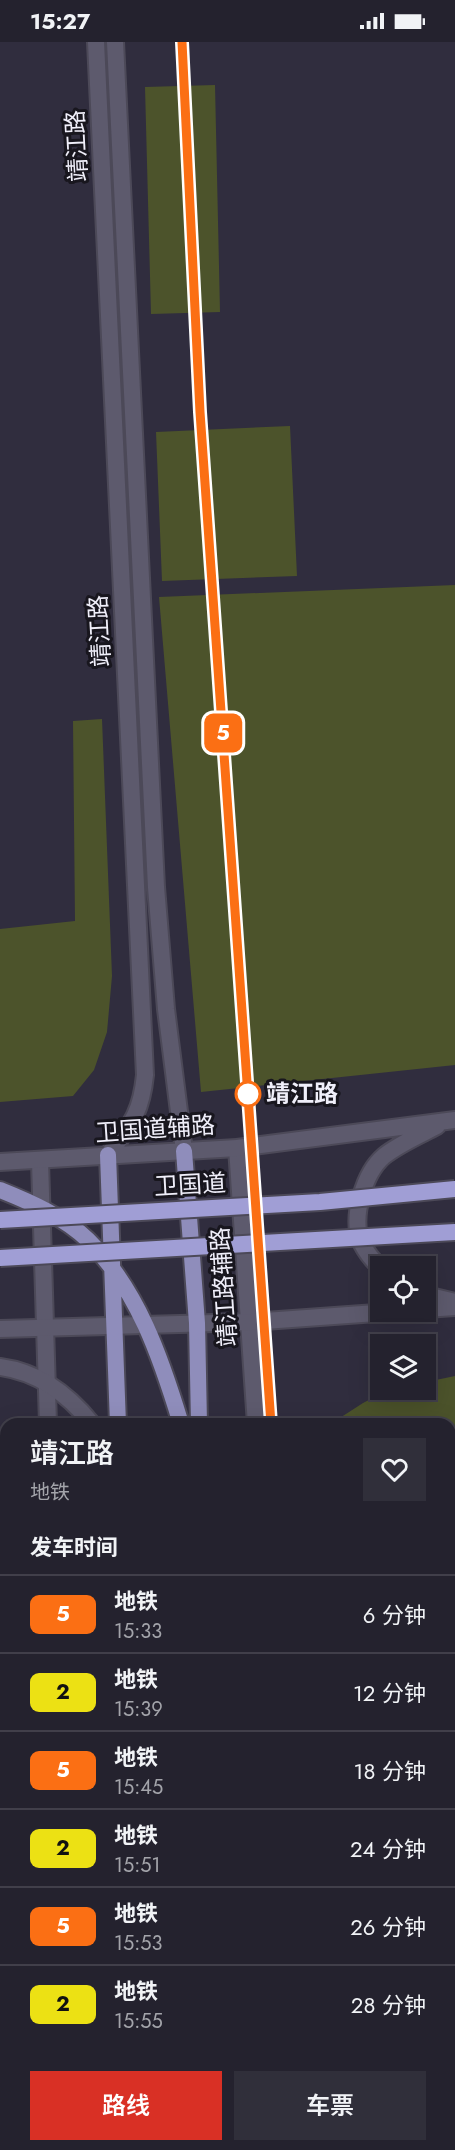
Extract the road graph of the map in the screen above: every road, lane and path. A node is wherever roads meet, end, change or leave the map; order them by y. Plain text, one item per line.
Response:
1 (96, 42) edge
2 (115, 42) edge
3 (450, 1120) edge
4 (237, 1148) junction
5 (184, 1151) junction
6 (108, 1155) junction
7 (40, 1161) junction
8 (0, 1162) edge
9 (455, 1189) edge
10 (0, 1190) edge
11 (41, 1208) junction
12 (0, 1220) edge
13 (455, 1232) edge
14 (372, 1256) edge
15 (0, 1258) edge
16 (112, 1270) junction
17 (436, 1297) edge
18 (455, 1302) edge
19 (455, 1307) edge
20 (436, 1308) edge
21 (370, 1313) edge
22 (251, 1322) junction
23 (197, 1323) junction
24 (145, 1326) junction
25 (115, 1327) junction
26 (43, 1328) junction
27 (0, 1329) edge
28 (0, 1366) edge
29 (46, 1382) junction
30 (48, 1418) edge
31 (87, 1418) edge
32 (118, 1418) edge
33 (179, 1418) edge
34 (200, 1418) edge
35 (256, 1418) edge

1 - 6 main road, 靖江路
2 - 5 main road, 靖江路
3 - 4 main road, 卫国道辅路
3 - 14 main road
4 - 5 main road, 卫国道辅路
4 - 22 main road, 靖江路辅路
5 - 6 main road, 卫国道辅路
5 - 23 main road, 靖江路
6 - 7 main road, 卫国道辅路
6 - 16 main road
7 - 8 main road, 卫国道辅路
7 - 11 main road
9 - 12 highway, 卫国道, bridge
10 - 11 main road
11 - 16 main road
11 - 26 main road
13 - 15 highway, bridge
16 - 24 main road
16 - 25 main road
17 - 18 main road
19 - 20 main road
21 - 22 main road
22 - 23 main road
22 - 35 main road, 靖江路辅路
23 - 24 main road
23 - 34 main road, 靖江路
24 - 25 main road
24 - 33 main road
25 - 26 main road
25 - 32 main road
26 - 27 main road
26 - 29 main road
28 - 29 main road
29 - 30 main road
29 - 31 main road

